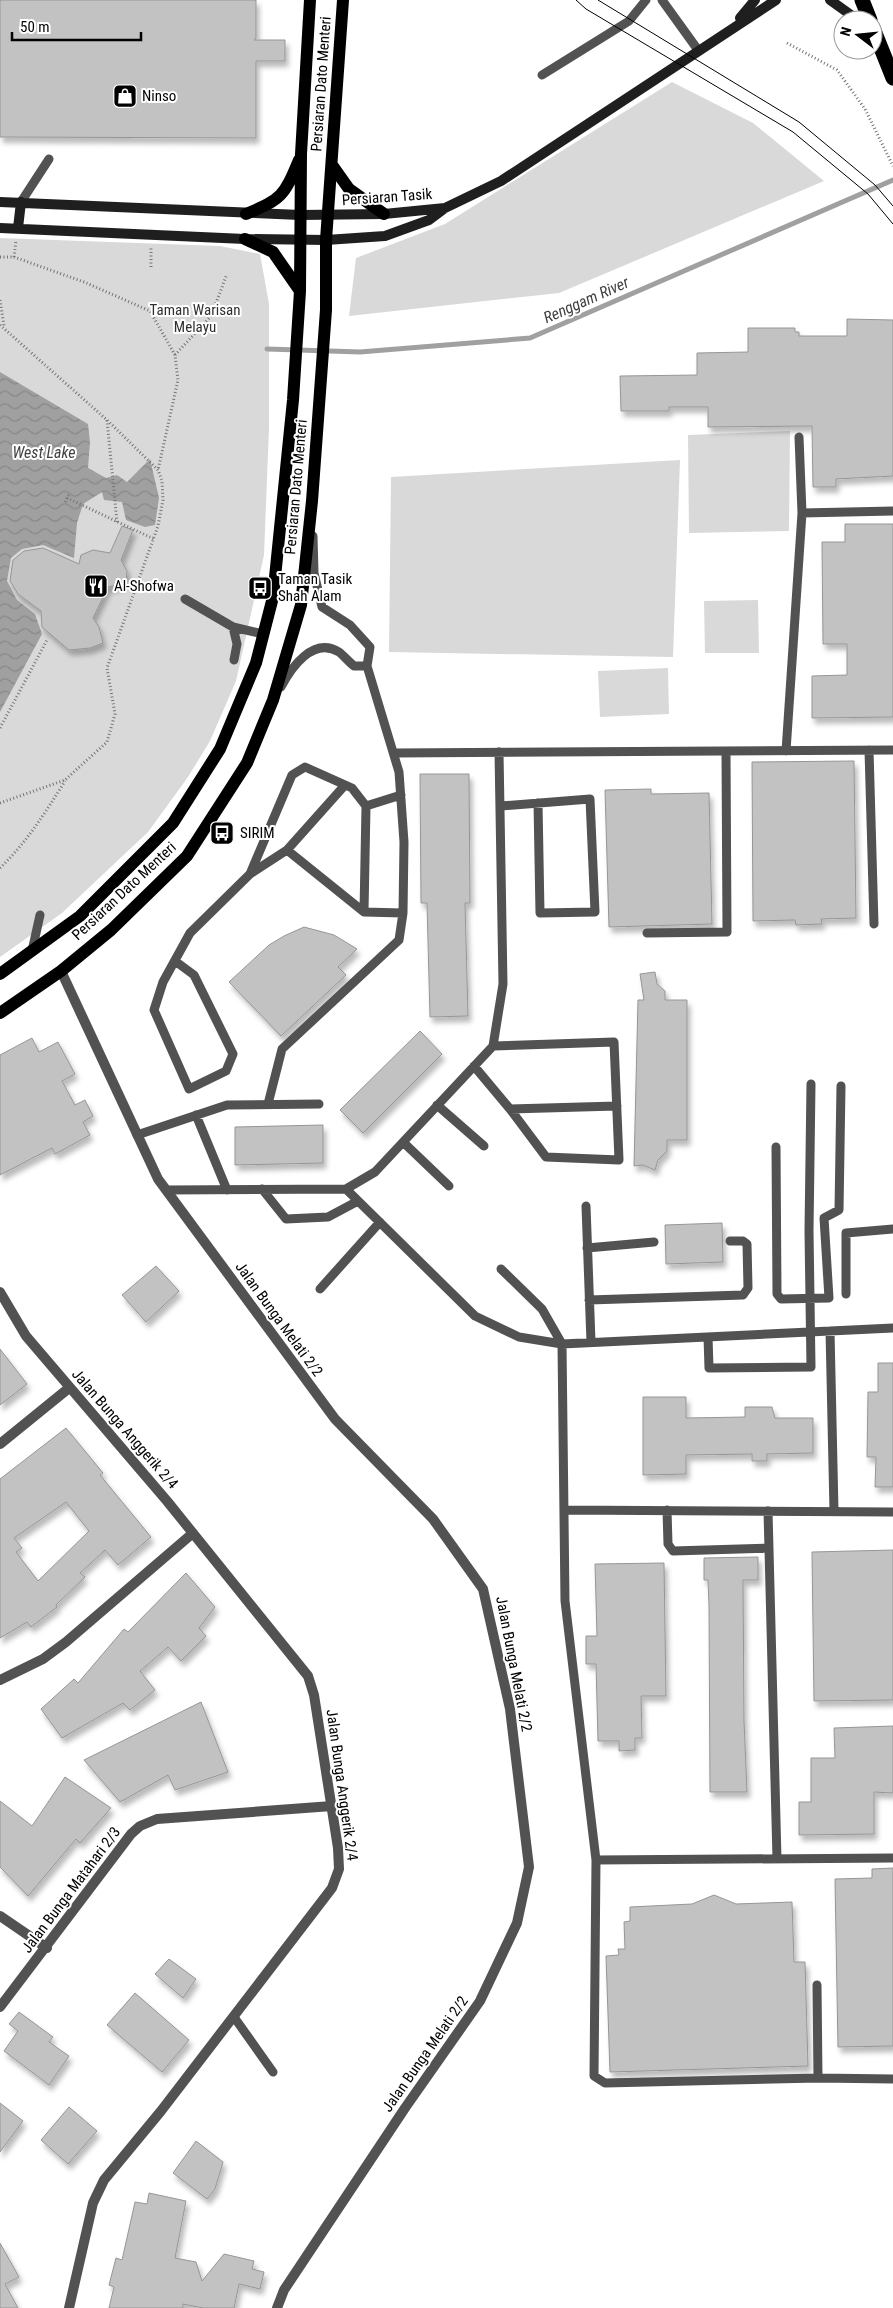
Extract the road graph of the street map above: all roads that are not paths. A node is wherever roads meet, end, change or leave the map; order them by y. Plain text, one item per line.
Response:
1 (310, 0) edge
2 (342, 0) edge
3 (646, 0) edge
4 (662, 0) edge
5 (756, 0) edge
6 (776, 0) edge
7 (830, 0) edge
8 (844, 10) edge
9 (733, 26) junction
10 (698, 50) junction
11 (883, 54) edge
12 (542, 75) dead end
13 (893, 78) edge
14 (301, 154) junction
15 (49, 159) dead end
16 (332, 165) junction
17 (0, 202) edge
18 (21, 202) junction
19 (445, 208) junction
20 (246, 214) junction
21 (384, 214) junction
22 (300, 215) junction
23 (328, 215) junction
24 (0, 228) edge
25 (18, 228) junction
26 (245, 239) junction
27 (300, 240) junction
28 (326, 240) junction
29 (300, 292) junction
30 (799, 437) dead end
31 (312, 501) junction
32 (893, 511) edge
33 (802, 513) junction
34 (185, 599) dead end
35 (233, 626) junction
36 (263, 634) junction
37 (234, 660) dead end
38 (368, 666) junction
39 (273, 700) junction
40 (869, 750) junction
41 (893, 750) edge
42 (726, 751) junction
43 (786, 751) junction
44 (500, 752) junction
45 (394, 753) junction
46 (345, 784) junction
47 (401, 796) junction
48 (538, 804) junction
49 (366, 806) junction
50 (500, 806) junction
51 (287, 850) junction
52 (250, 874) junction
53 (364, 912) junction
54 (402, 913) junction
55 (40, 915) dead end
56 (874, 924) dead end
57 (646, 933) dead end
58 (32, 951) junction
59 (175, 961) junction
60 (61, 970) junction
61 (0, 974) edge
62 (0, 1013) edge
63 (493, 1046) junction
64 (474, 1066) junction
65 (811, 1084) dead end
66 (841, 1086) dead end
67 (268, 1104) junction
68 (319, 1104) dead end
69 (437, 1105) junction
70 (617, 1106) junction
71 (510, 1109) junction
72 (196, 1115) junction
73 (138, 1135) junction
74 (403, 1142) junction
75 (484, 1146) dead end
76 (776, 1148) dead end
77 (449, 1186) dead end
78 (346, 1188) junction
79 (262, 1189) junction
80 (166, 1190) junction
81 (227, 1190) junction
82 (358, 1201) junction
83 (586, 1206) dead end
84 (380, 1222) junction
85 (893, 1229) edge
86 (730, 1241) dead end
87 (654, 1242) dead end
88 (587, 1248) junction
89 (501, 1270) dead end
90 (320, 1289) dead end
91 (0, 1292) edge
92 (846, 1294) dead end
93 (810, 1297) junction
94 (589, 1300) junction
95 (893, 1328) edge
96 (810, 1331) junction
97 (830, 1331) junction
98 (708, 1337) junction
99 (591, 1342) junction
100 (562, 1344) junction
101 (69, 1388) junction
102 (0, 1444) edge
103 (564, 1510) junction
104 (666, 1510) junction
105 (768, 1511) junction
106 (834, 1511) junction
107 (893, 1512) edge
108 (193, 1534) junction
109 (769, 1548) junction
110 (0, 1680) edge
111 (332, 1806) junction
112 (893, 1858) edge
113 (777, 1859) junction
114 (596, 1860) junction
115 (0, 1916) edge
116 (47, 1948) junction
117 (817, 1985) dead end
118 (0, 2007) edge
119 (234, 2017) junction
120 (273, 2072) dead end
121 (818, 2078) junction
122 (893, 2079) edge
123 (69, 2308) edge
124 (277, 2308) edge

1 - 14 main road, Persiaran Dato Menteri
2 - 16 main road, Persiaran Dato Menteri
3 - 12 lane
4 - 10 lane
5 - 9 main road
6 - 9 main road
7 - 8 main road
9 - 10 main road
10 - 19 main road
11 - 13 highway
14 - 20 main road
14 - 22 main road, Persiaran Dato Menteri
15 - 18 lane
16 - 21 main road
16 - 23 main road, Persiaran Dato Menteri
17 - 18 main road, Persiaran Tasik
18 - 20 main road, Persiaran Tasik
18 - 25 main road
19 - 21 main road, Persiaran Tasik
19 - 28 main road, Persiaran Tasik
20 - 22 main road, Persiaran Tasik
21 - 23 main road, Persiaran Tasik
22 - 23 main road, Persiaran Tasik
22 - 27 main road, Persiaran Dato Menteri
23 - 28 main road, Persiaran Dato Menteri
24 - 25 main road, Persiaran Tasik
25 - 26 main road, Persiaran Tasik
26 - 27 main road, Persiaran Tasik
26 - 29 main road
27 - 28 main road, Persiaran Tasik
27 - 29 main road, Persiaran Dato Menteri
28 - 31 main road, Persiaran Dato Menteri
29 - 36 main road, Persiaran Dato Menteri
30 - 33 lane
31 - 38 lane
31 - 39 main road, Persiaran Dato Menteri
32 - 33 lane
33 - 43 lane
34 - 35 lane
35 - 36 lane
35 - 37 lane
36 - 58 main road, Persiaran Dato Menteri
38 - 39 lane
38 - 45 lane
39 - 60 main road, Persiaran Dato Menteri
40 - 41 lane
40 - 43 lane
40 - 56 lane
42 - 43 lane
42 - 44 lane
42 - 57 lane
44 - 45 lane
44 - 50 lane
45 - 47 lane
46 - 49 lane
46 - 51 lane
46 - 52 lane
47 - 49 lane
47 - 54 lane
48 - 48 lane
48 - 50 lane
49 - 53 lane
50 - 63 lane
51 - 52 lane
51 - 53 lane
52 - 59 lane
53 - 54 lane
54 - 67 lane
55 - 58 lane
58 - 61 main road, Persiaran Dato Menteri
59 - 59 lane
60 - 62 main road, Persiaran Dato Menteri
60 - 73 street, Jalan Bunga Melati 2/2
63 - 64 lane
63 - 70 lane
64 - 69 lane
64 - 71 lane
65 - 93 lane
66 - 93 lane
67 - 68 lane
67 - 72 lane
69 - 74 lane
69 - 75 lane
70 - 71 lane
70 - 71 lane
72 - 73 lane
72 - 81 lane
73 - 80 street, Jalan Bunga Melati 2/2
74 - 77 lane
74 - 78 lane
76 - 93 lane
78 - 79 lane
78 - 82 lane
79 - 81 lane
79 - 82 lane
80 - 81 lane
80 - 124 street, Jalan Bunga Melati 2/2
82 - 84 lane
83 - 88 lane
84 - 90 lane
84 - 100 lane
85 - 92 lane
86 - 94 lane
87 - 88 lane
88 - 94 lane
89 - 100 lane
91 - 101 street, Jalan Bunga Anggerik 2/4
93 - 96 lane
94 - 99 lane
95 - 97 lane
96 - 97 lane
96 - 98 lane
96 - 98 lane
97 - 106 lane
98 - 99 lane
99 - 100 lane
100 - 103 lane
101 - 102 street
101 - 108 street, Jalan Bunga Anggerik 2/4
103 - 104 lane
103 - 114 lane
104 - 105 lane
104 - 109 lane
105 - 106 lane
105 - 109 lane
106 - 107 lane
108 - 110 street
108 - 111 street, Jalan Bunga Anggerik 2/4
109 - 113 lane
111 - 116 street, Jalan Bunga Matahari 2/3
111 - 119 street, Jalan Bunga Anggerik 2/4
112 - 113 lane
113 - 114 lane
114 - 121 lane
115 - 116 street
116 - 118 street, Jalan Bunga Matahari 2/3
117 - 121 lane
119 - 120 lane
119 - 123 street, Jalan Bunga Anggerik 2/4
121 - 122 lane

